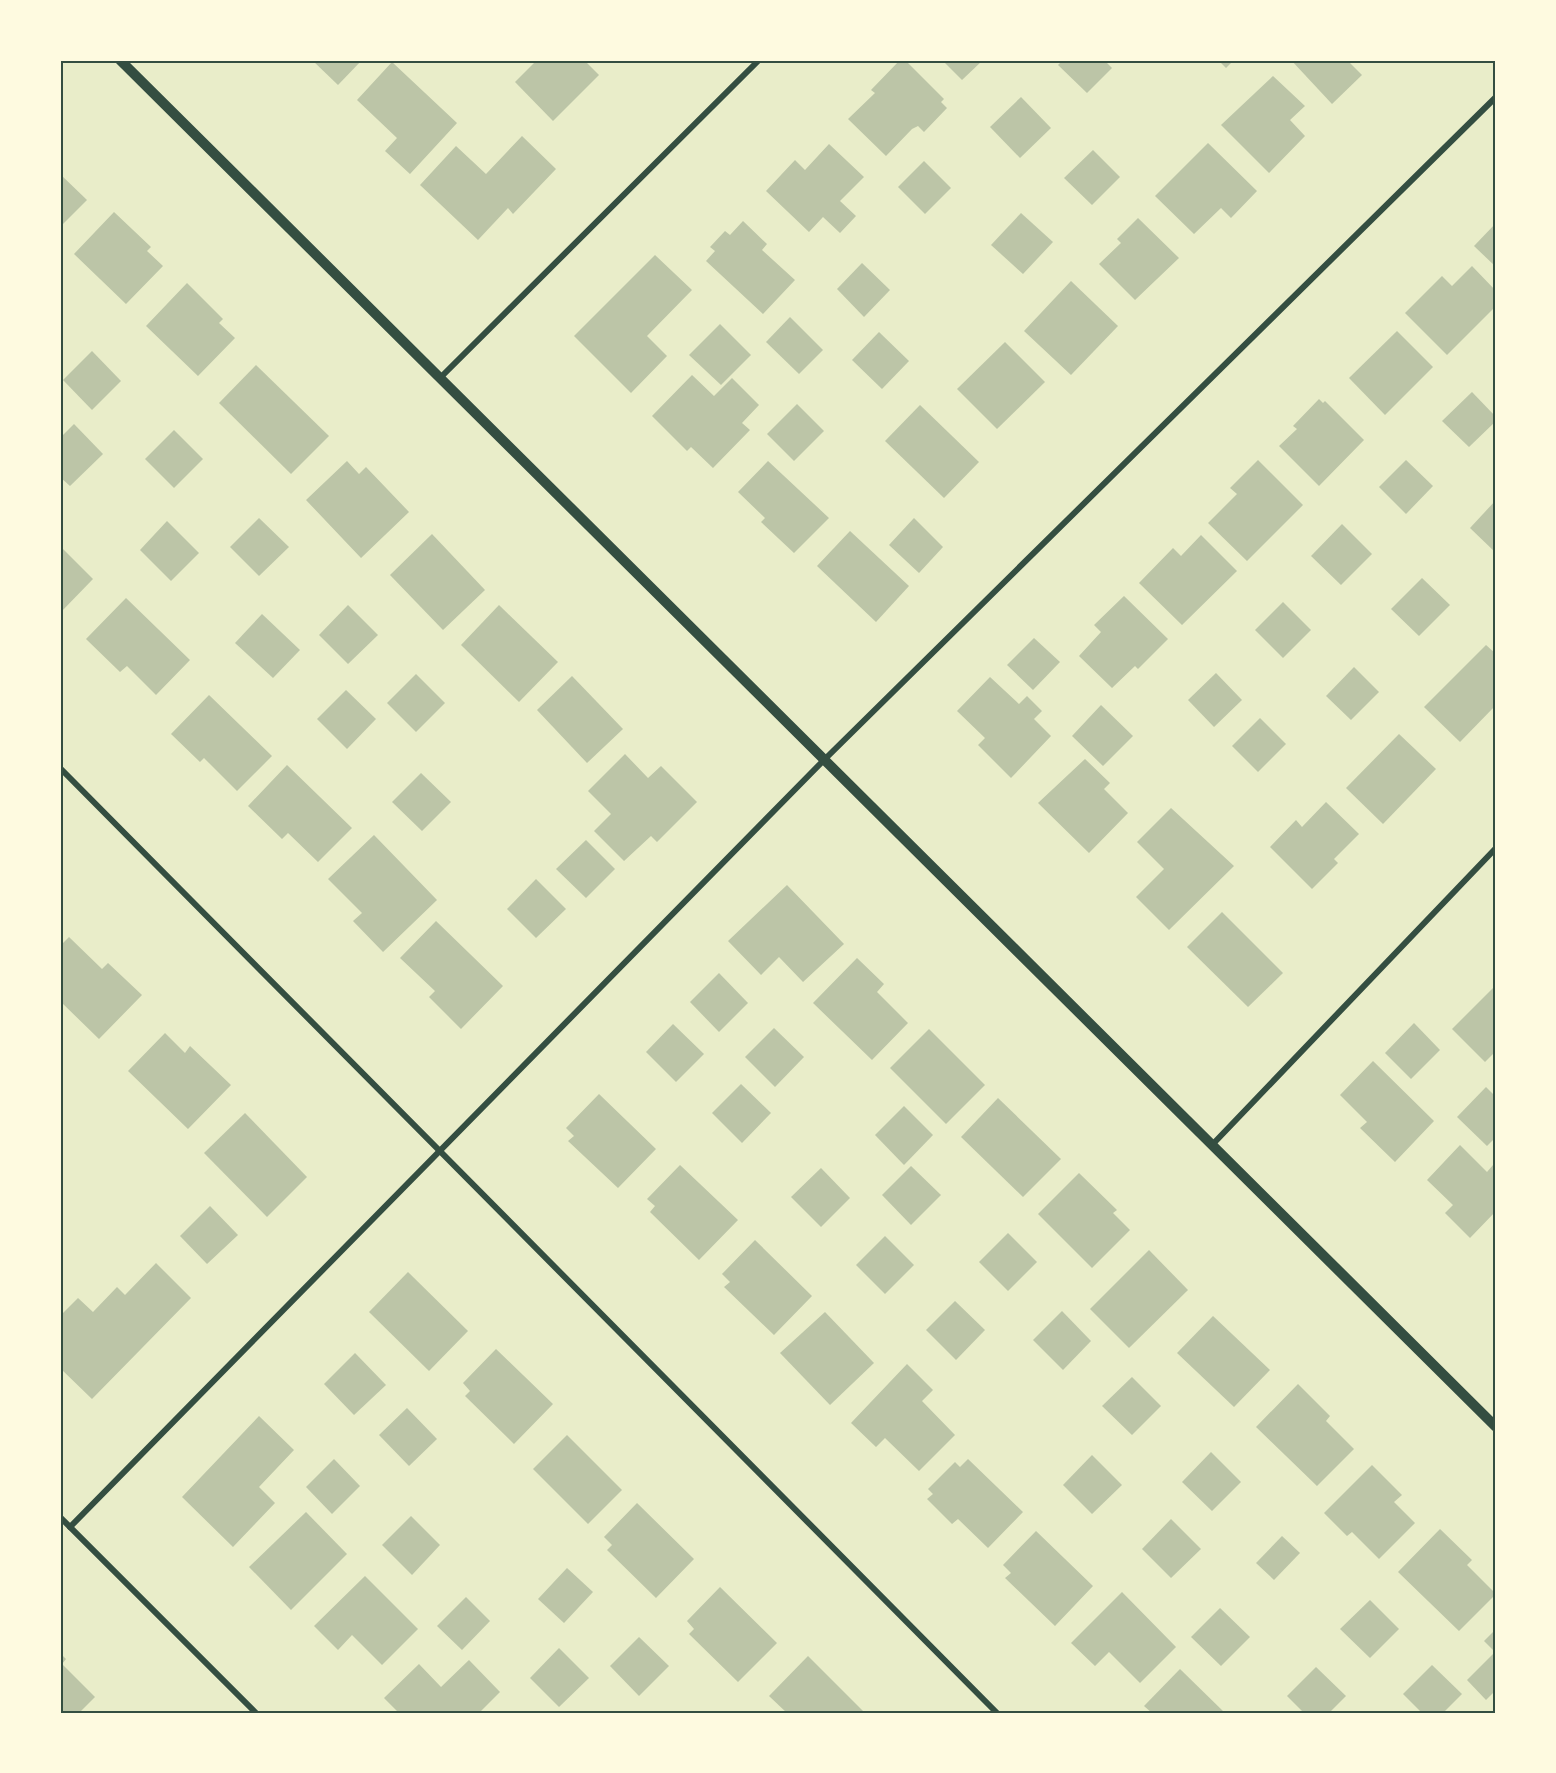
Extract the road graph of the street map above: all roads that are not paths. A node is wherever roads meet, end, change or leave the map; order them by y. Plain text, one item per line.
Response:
1 (120, 60) edge
2 (759, 60) edge
3 (1496, 97) edge
4 (440, 378) junction
5 (824, 760) junction
6 (60, 768) edge
7 (1496, 848) edge
8 (1212, 1145) junction
9 (441, 1151) junction
10 (1496, 1427) edge
11 (60, 1517) edge
12 (70, 1527) junction
13 (256, 1713) edge
14 (997, 1713) edge

1 - 4 street
2 - 4 street
3 - 5 street
4 - 5 street
5 - 8 street
5 - 9 street
6 - 9 street
7 - 8 street
8 - 10 street
9 - 12 street
9 - 14 street
11 - 12 street
12 - 13 street

